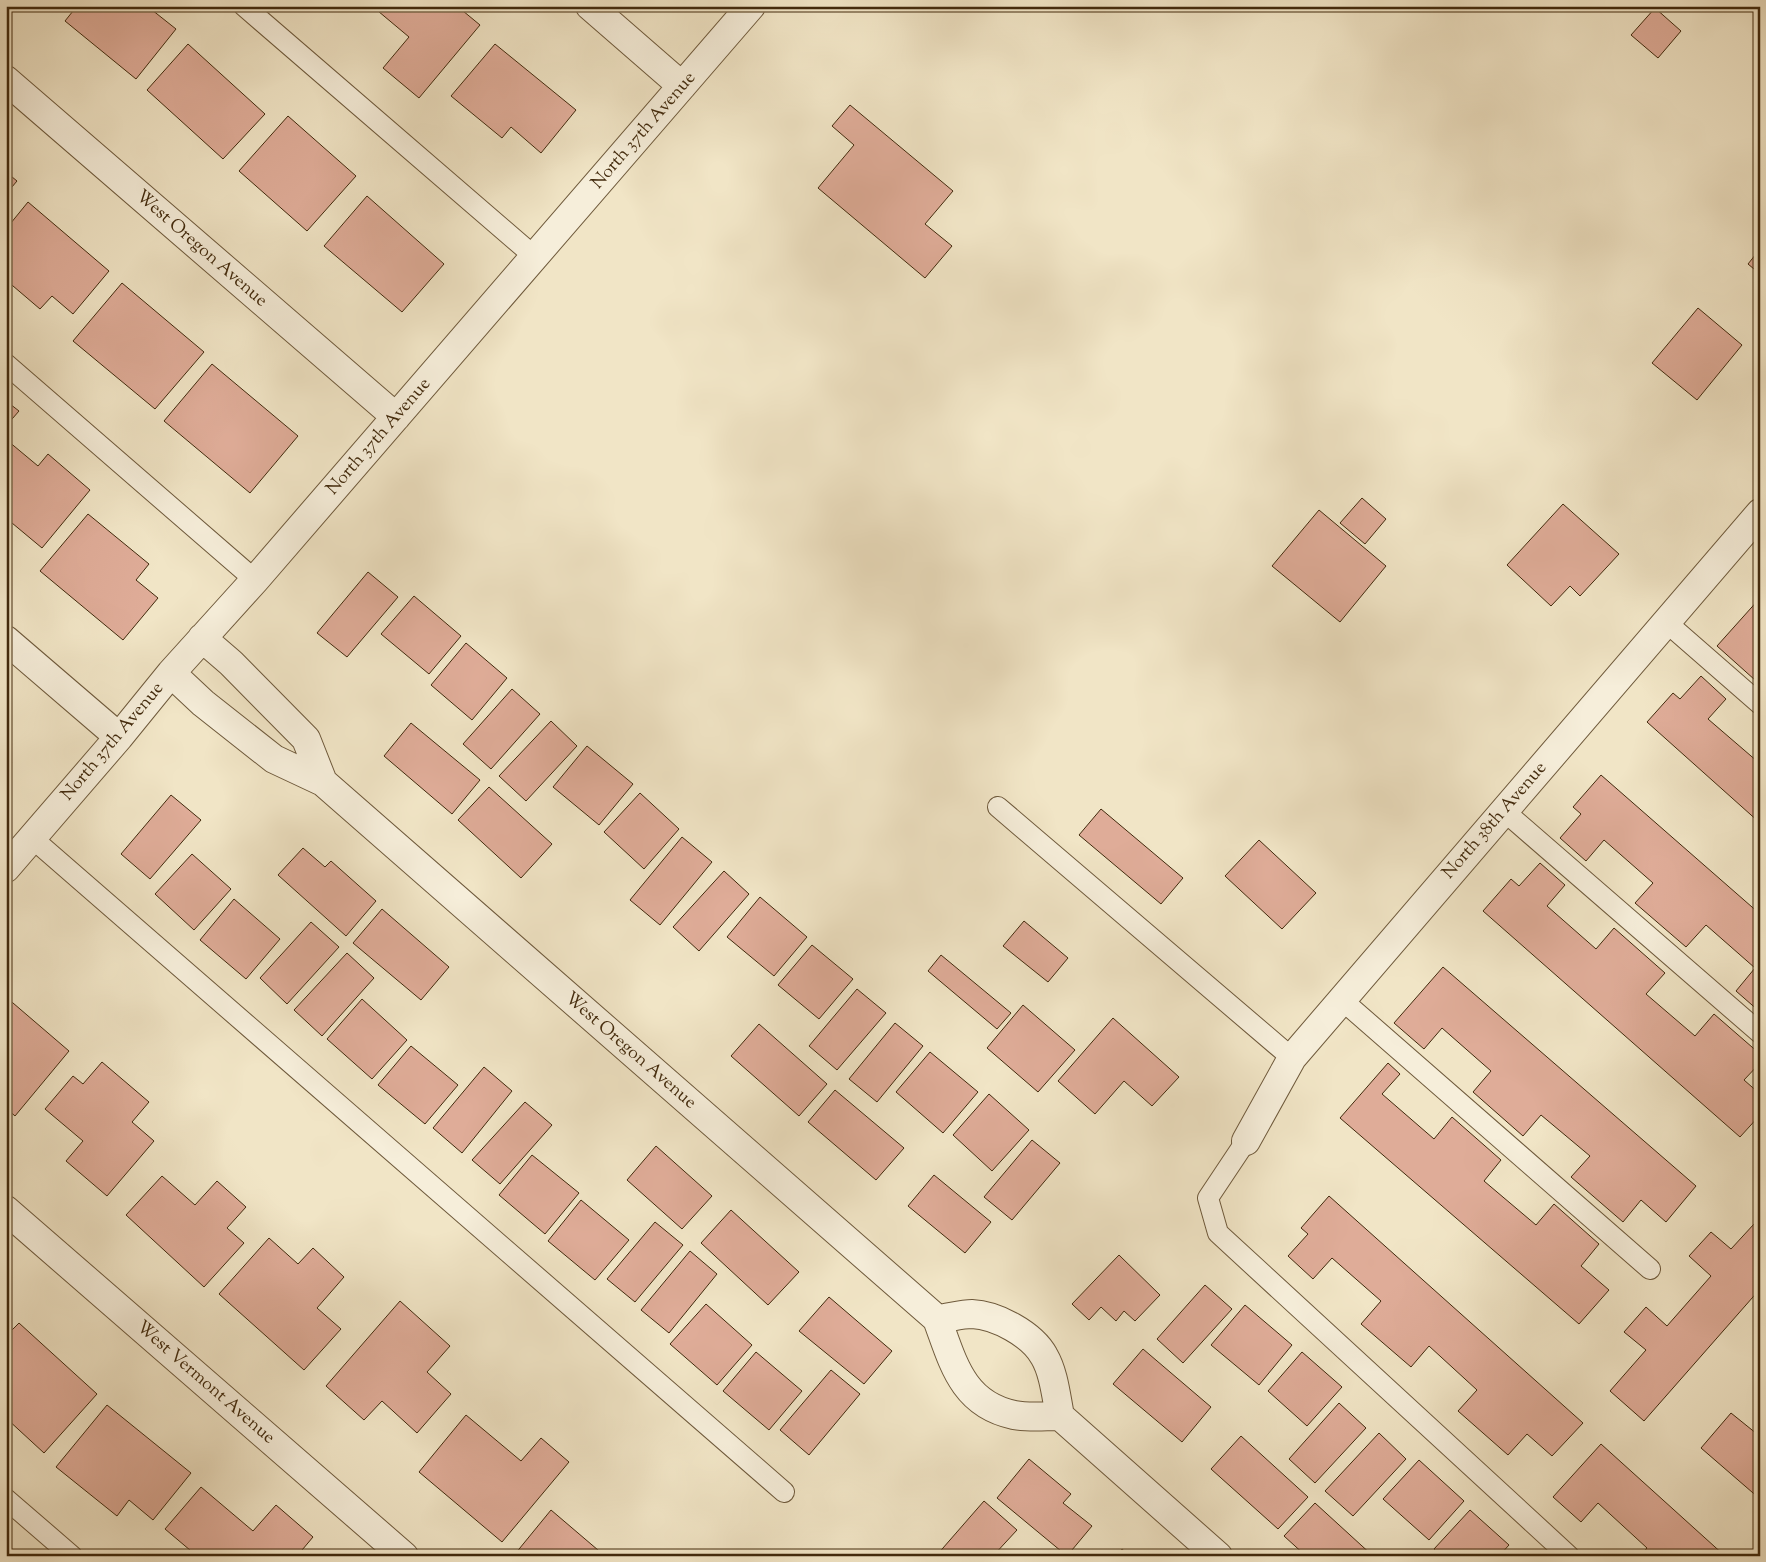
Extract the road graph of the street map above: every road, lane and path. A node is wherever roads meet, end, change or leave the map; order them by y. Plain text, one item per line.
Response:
1 (244, 6) edge
2 (590, 6) edge
3 (751, 6) edge
4 (6, 80) edge
5 (682, 86) junction
6 (535, 257) junction
7 (6, 364) edge
8 (396, 417) junction
9 (1760, 513) edge
10 (255, 580) junction
11 (1666, 622) junction
12 (202, 638) junction
13 (6, 640) edge
14 (170, 673) junction
15 (1760, 704) edge
16 (119, 737) junction
17 (324, 782) junction
18 (998, 807) dead end
19 (1504, 811) junction
20 (32, 838) junction
21 (6, 868) edge
22 (1342, 1000) junction
23 (1760, 1033) edge
24 (1292, 1058) junction
25 (1246, 1140) joint
26 (6, 1210) edge
27 (1650, 1268) dead end
28 (937, 1319) junction
29 (1060, 1416) junction
30 (784, 1492) dead end
31 (6, 1499) edge
32 (72, 1556) edge
33 (404, 1556) edge
34 (1218, 1556) edge
35 (1569, 1556) edge

1 - 6 lane
2 - 5 street
3 - 5 street, North 37th Avenue
4 - 8 street, West Oregon Avenue
5 - 6 street, North 37th Avenue
6 - 8 street, North 37th Avenue
7 - 10 lane
8 - 10 street, North 37th Avenue
9 - 11 street, North 38th Avenue
10 - 12 street, North 37th Avenue
11 - 15 lane
11 - 19 street, North 38th Avenue
12 - 14 street, North 37th Avenue
12 - 17 street, West Oregon Avenue
13 - 16 street
14 - 16 street, North 37th Avenue
14 - 17 street, West Oregon Avenue
16 - 20 street, North 37th Avenue
17 - 28 street, West Oregon Avenue
18 - 24 lane
19 - 22 street, North 38th Avenue
19 - 23 lane
20 - 21 street, North 37th Avenue
20 - 30 lane
22 - 24 street, North 38th Avenue
22 - 27 lane
24 - 25 street, North 38th Avenue
25 - 35 lane
26 - 33 street, West Vermont Avenue
28 - 29 street, West Oregon Avenue
28 - 29 street
29 - 34 street
31 - 32 lane

